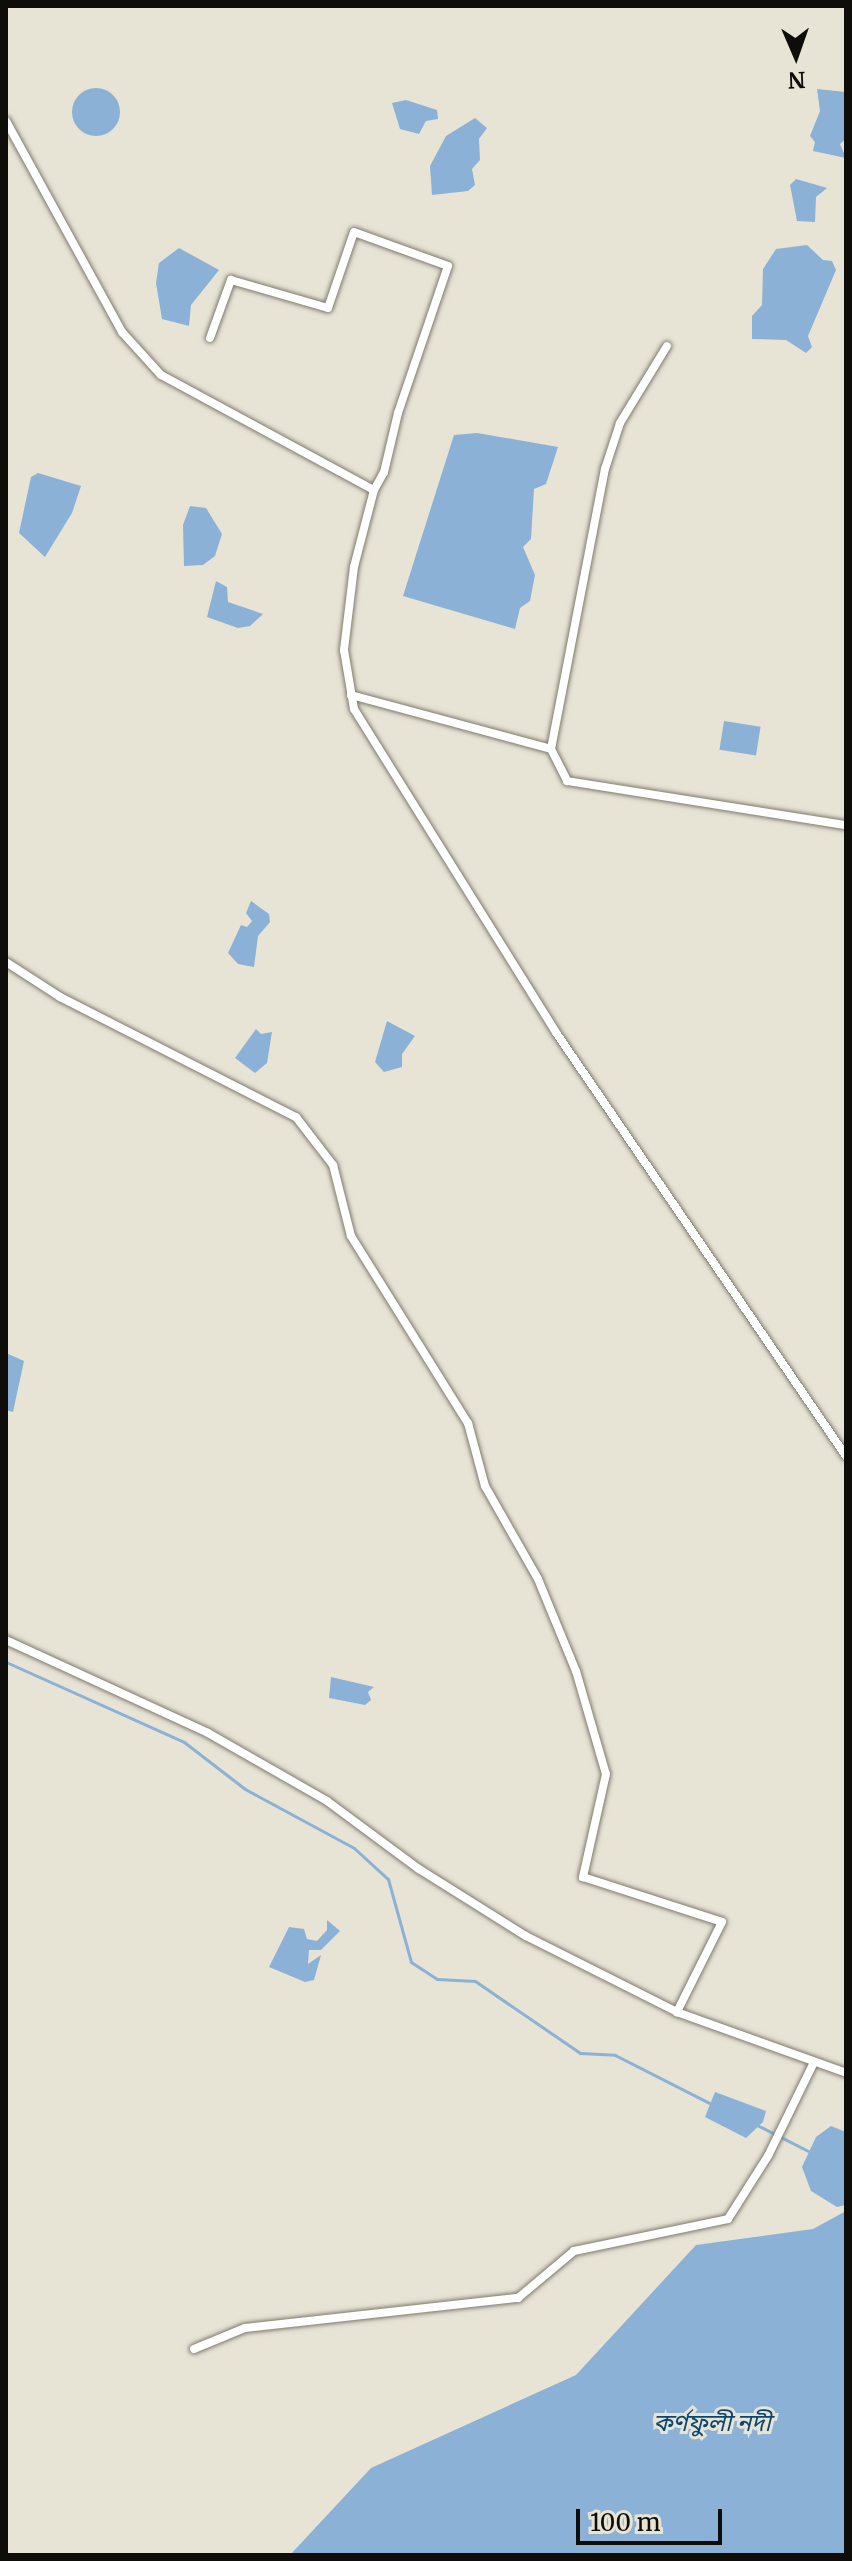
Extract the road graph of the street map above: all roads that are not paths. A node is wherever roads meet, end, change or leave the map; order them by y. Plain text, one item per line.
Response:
1 (6, 121) edge
2 (210, 338) dead end
3 (667, 346) dead end
4 (374, 490) junction
5 (351, 695) junction
6 (551, 749) junction
7 (846, 825) edge
8 (6, 962) edge
9 (846, 1456) edge
10 (6, 1640) edge
11 (677, 2012) junction
12 (813, 2064) junction
13 (846, 2073) edge
14 (194, 2349) dead end

1 - 4 street
2 - 4 street
3 - 6 street
4 - 5 street
5 - 6 street
5 - 9 street
6 - 7 street
8 - 11 street
10 - 11 street
11 - 12 street
12 - 13 street
12 - 14 street

